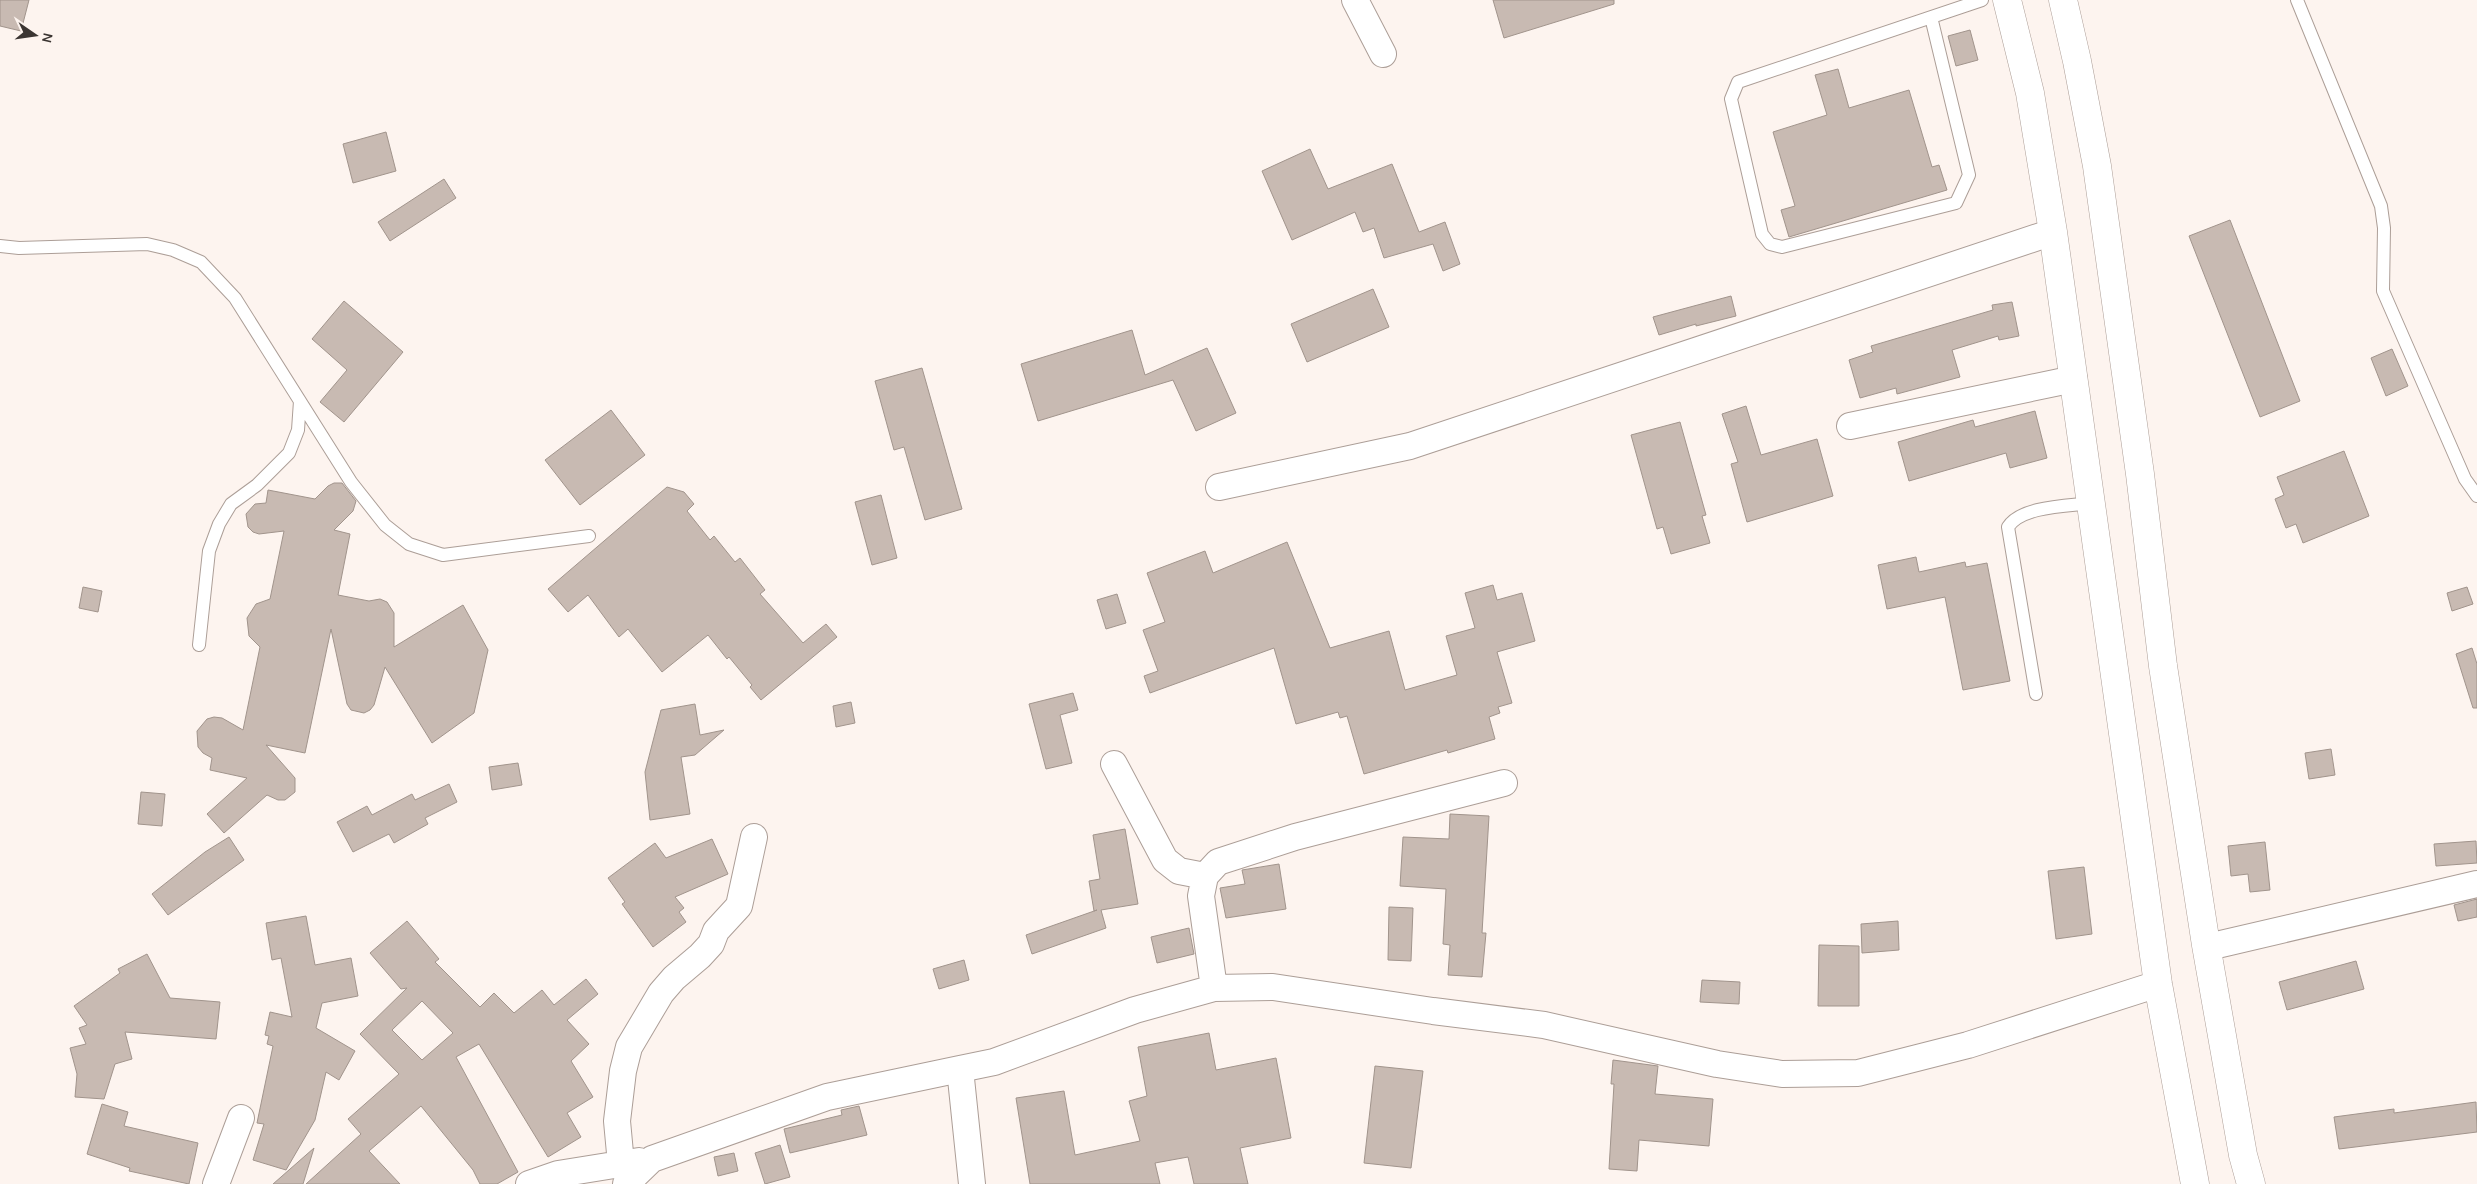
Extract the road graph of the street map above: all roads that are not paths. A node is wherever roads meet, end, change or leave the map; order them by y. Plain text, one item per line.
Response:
1 (1356, 0) edge
2 (1982, 0) edge
3 (2007, 0) edge
4 (2063, 0) edge
5 (2297, 0) edge
6 (1931, 18) junction
7 (1383, 54) dead end
8 (2053, 232) junction
9 (0, 246) edge
10 (2074, 379) junction
11 (300, 401) junction
12 (1850, 426) dead end
13 (1219, 487) dead end
14 (2477, 496) edge
15 (2091, 503) junction
16 (589, 536) dead end
17 (199, 644) dead end
18 (2036, 694) dead end
19 (1114, 764) dead end
20 (1504, 783) dead end
21 (754, 837) dead end
22 (1205, 876) junction
23 (2477, 884) edge
24 (2206, 945) junction
25 (2158, 984) junction
26 (1214, 988) junction
27 (960, 1069) junction
28 (241, 1118) dead end
29 (624, 1174) edge
30 (216, 1184) edge
31 (529, 1184) edge
32 (972, 1184) edge
33 (2195, 1184) edge
34 (2251, 1184) edge

1 - 7 street
2 - 6 lane
3 - 8 highway
4 - 24 highway
5 - 14 lane
6 - 6 lane
8 - 10 highway
8 - 13 street
9 - 11 lane
10 - 12 street
10 - 15 highway
11 - 16 lane
11 - 17 lane
15 - 18 lane
15 - 25 highway
19 - 22 street
20 - 22 street
21 - 29 street
22 - 26 street
23 - 24 street
24 - 34 highway
25 - 26 street
25 - 33 highway
26 - 27 street
27 - 29 street
27 - 32 street
28 - 30 street
29 - 31 street

